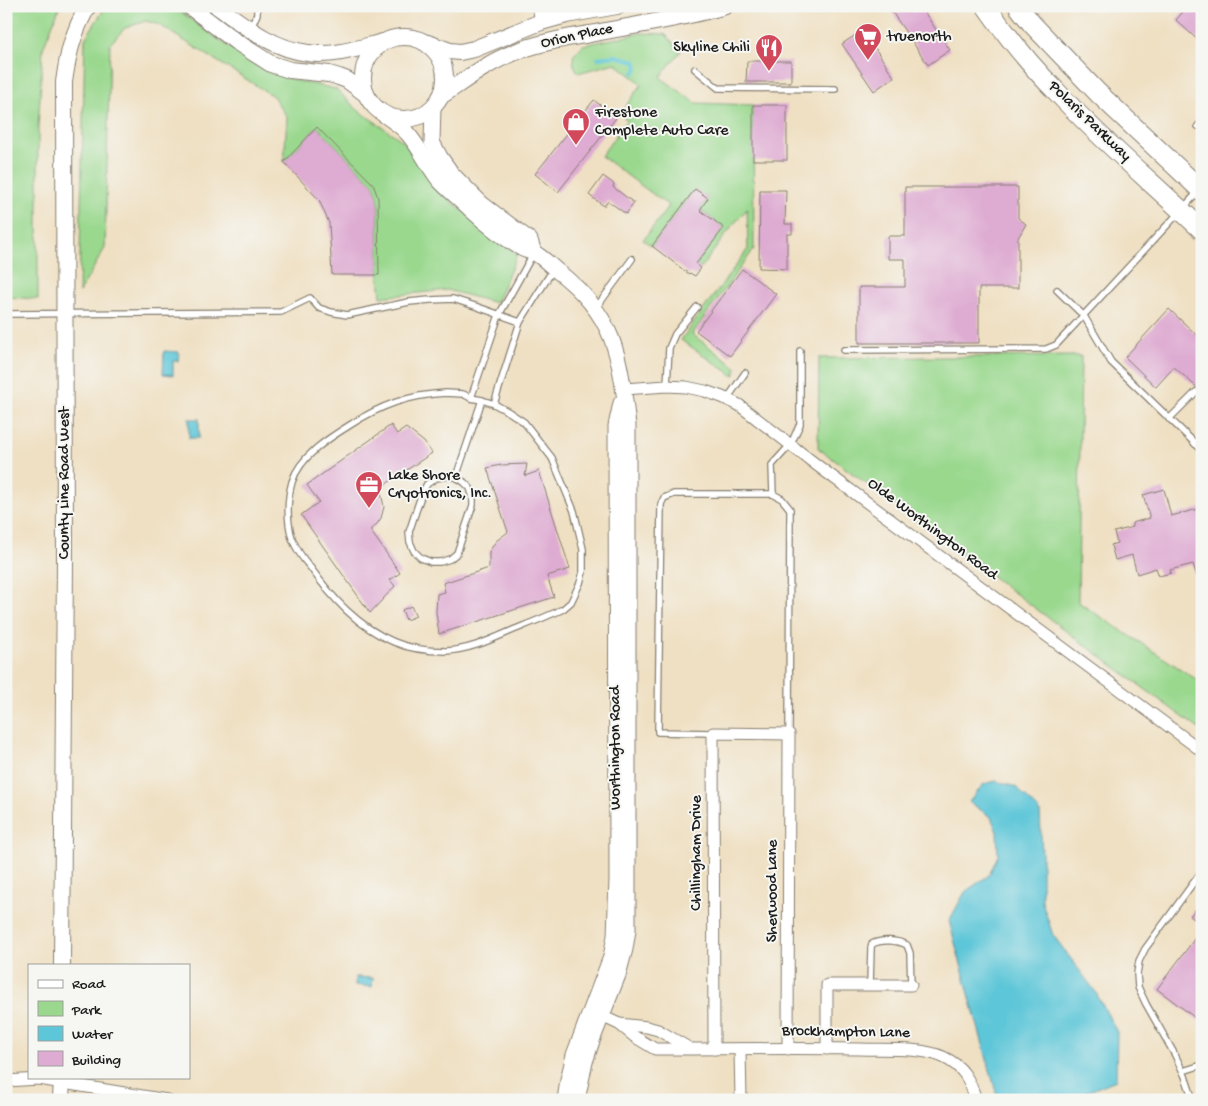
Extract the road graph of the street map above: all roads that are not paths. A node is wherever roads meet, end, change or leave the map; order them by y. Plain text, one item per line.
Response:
1 (88, 6) edge
2 (189, 6) edge
3 (217, 6) edge
4 (257, 6) edge
5 (617, 6) edge
6 (725, 6) edge
7 (986, 6) edge
8 (1018, 6) edge
9 (540, 14) edge
10 (250, 30) junction
11 (421, 41) junction
12 (385, 42) junction
13 (695, 68) dead end
14 (479, 71) junction
15 (835, 89) dead end
16 (366, 94) junction
17 (437, 102) junction
18 (383, 114) junction
19 (1201, 189) edge
20 (1181, 210) junction
21 (1202, 230) edge
22 (534, 253) junction
23 (632, 259) dead end
24 (554, 268) junction
25 (1057, 290) dead end
26 (697, 307) dead end
27 (596, 308) junction
28 (6, 314) edge
29 (65, 314) junction
30 (499, 315) junction
31 (1084, 316) junction
32 (520, 322) junction
33 (844, 350) dead end
34 (800, 351) dead end
35 (745, 373) dead end
36 (668, 386) junction
37 (624, 389) junction
38 (1196, 392) dead end
39 (471, 398) junction
40 (727, 399) junction
41 (482, 400) junction
42 (494, 404) junction
43 (1169, 419) junction
44 (1202, 436) edge
45 (791, 444) junction
46 (1195, 444) junction
47 (1202, 450) edge
48 (456, 477) junction
49 (772, 494) junction
50 (713, 733) junction
51 (789, 734) junction
52 (1202, 751) edge
53 (1202, 871) edge
54 (62, 964) edge
55 (870, 985) junction
56 (911, 985) joint
57 (596, 1014) junction
58 (619, 1024) junction
59 (691, 1049) junction
60 (714, 1049) junction
61 (740, 1049) junction
62 (788, 1049) junction
63 (827, 1049) junction
64 (1202, 1065) edge
65 (1182, 1071) junction
66 (6, 1081) edge
67 (62, 1087) edge
68 (167, 1100) edge
69 (564, 1100) edge
70 (578, 1100) edge
71 (741, 1100) edge
72 (976, 1100) edge
73 (1193, 1100) edge

1 - 29 main road, County Line Road West
2 - 16 main road
3 - 10 main road
4 - 10 lane
5 - 9 main road, Orion Place
6 - 14 main road, Orion Place
7 - 20 main road, Polaris Parkway
8 - 19 main road, Polaris Parkway
9 - 11 main road, Orion Place
9 - 14 main road
10 - 12 main road
11 - 12 main road
11 - 17 main road
12 - 16 main road
13 - 15 lane
14 - 17 main road, Orion Place
16 - 18 main road
17 - 18 main road
17 - 22 street, Worthington Road
18 - 22 street, Worthington Road
19 - 20 lane
20 - 21 main road, Polaris Parkway
20 - 31 lane
22 - 24 street, Worthington Road
22 - 30 lane
23 - 27 lane
24 - 27 street, Worthington Road
24 - 32 lane
25 - 31 lane
26 - 36 lane
27 - 37 street, Worthington Road
28 - 29 lane
29 - 30 lane
29 - 54 main road, County Line Road West
30 - 32 lane
30 - 39 lane
31 - 33 lane
31 - 43 lane
32 - 42 lane
34 - 45 lane
35 - 40 lane
36 - 37 street, Olde Worthington Road
36 - 40 street, Olde Worthington Road
37 - 57 street, Worthington Road
38 - 43 lane
39 - 41 lane
39 - 42 lane
40 - 45 street, Olde Worthington Road
41 - 42 lane
41 - 48 lane
43 - 46 lane
44 - 46 lane
45 - 49 lane
45 - 52 street, Olde Worthington Road
46 - 47 lane
48 - 48 lane
49 - 50 lane
49 - 51 lane
50 - 51 street
50 - 60 street, Chillingham Drive
51 - 62 street, Sherwood Lane
53 - 65 lane
55 - 56 street
55 - 56 lane
55 - 63 street
57 - 58 street, Brockhampton Lane
57 - 69 street, Worthington Road
57 - 70 street, Worthington Road
58 - 59 street, Brockhampton Lane
58 - 59 street, Brockhampton Lane
59 - 60 street, Brockhampton Lane
60 - 61 street, Brockhampton Lane
61 - 62 street, Brockhampton Lane
61 - 71 street
62 - 63 street, Brockhampton Lane
63 - 72 street, Brockhampton Lane
64 - 65 lane
65 - 73 lane
66 - 67 street
67 - 68 street

